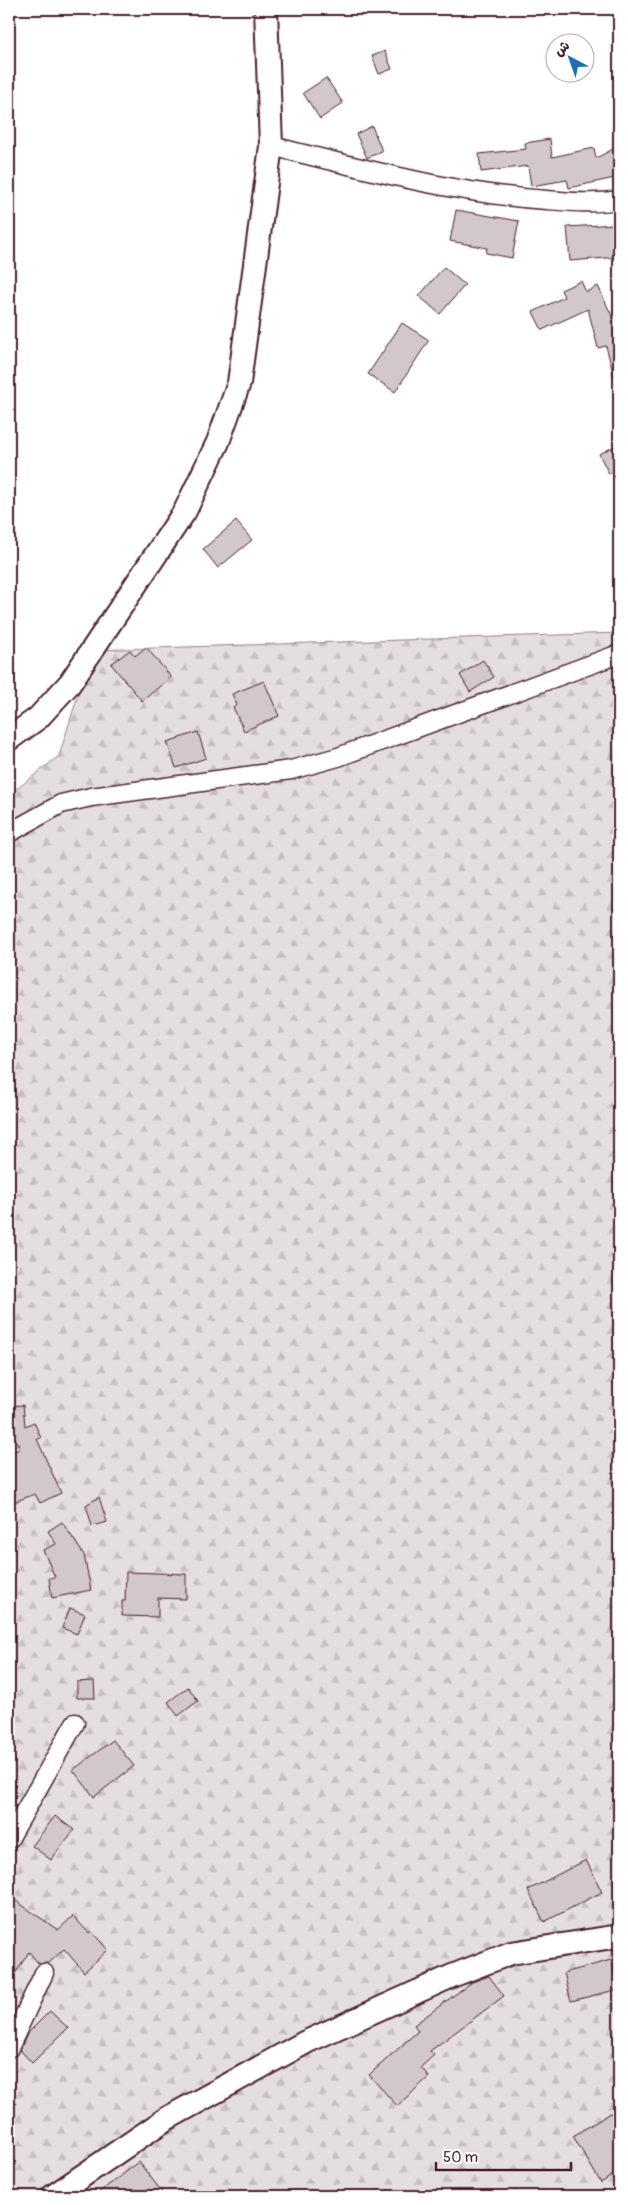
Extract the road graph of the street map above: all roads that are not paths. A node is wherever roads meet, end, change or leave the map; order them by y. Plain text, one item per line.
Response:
1 (266, 9) edge
2 (271, 146) junction
3 (619, 200) edge
4 (619, 654) edge
5 (9, 739) edge
6 (9, 833) edge
7 (75, 1723) dead end
8 (9, 1840) edge
9 (619, 1936) edge
10 (44, 1973) dead end
11 (9, 2048) edge
12 (53, 2196) edge

1 - 2 main road
2 - 3 street
2 - 5 main road
4 - 6 street
7 - 8 street
9 - 12 main road
10 - 11 street

